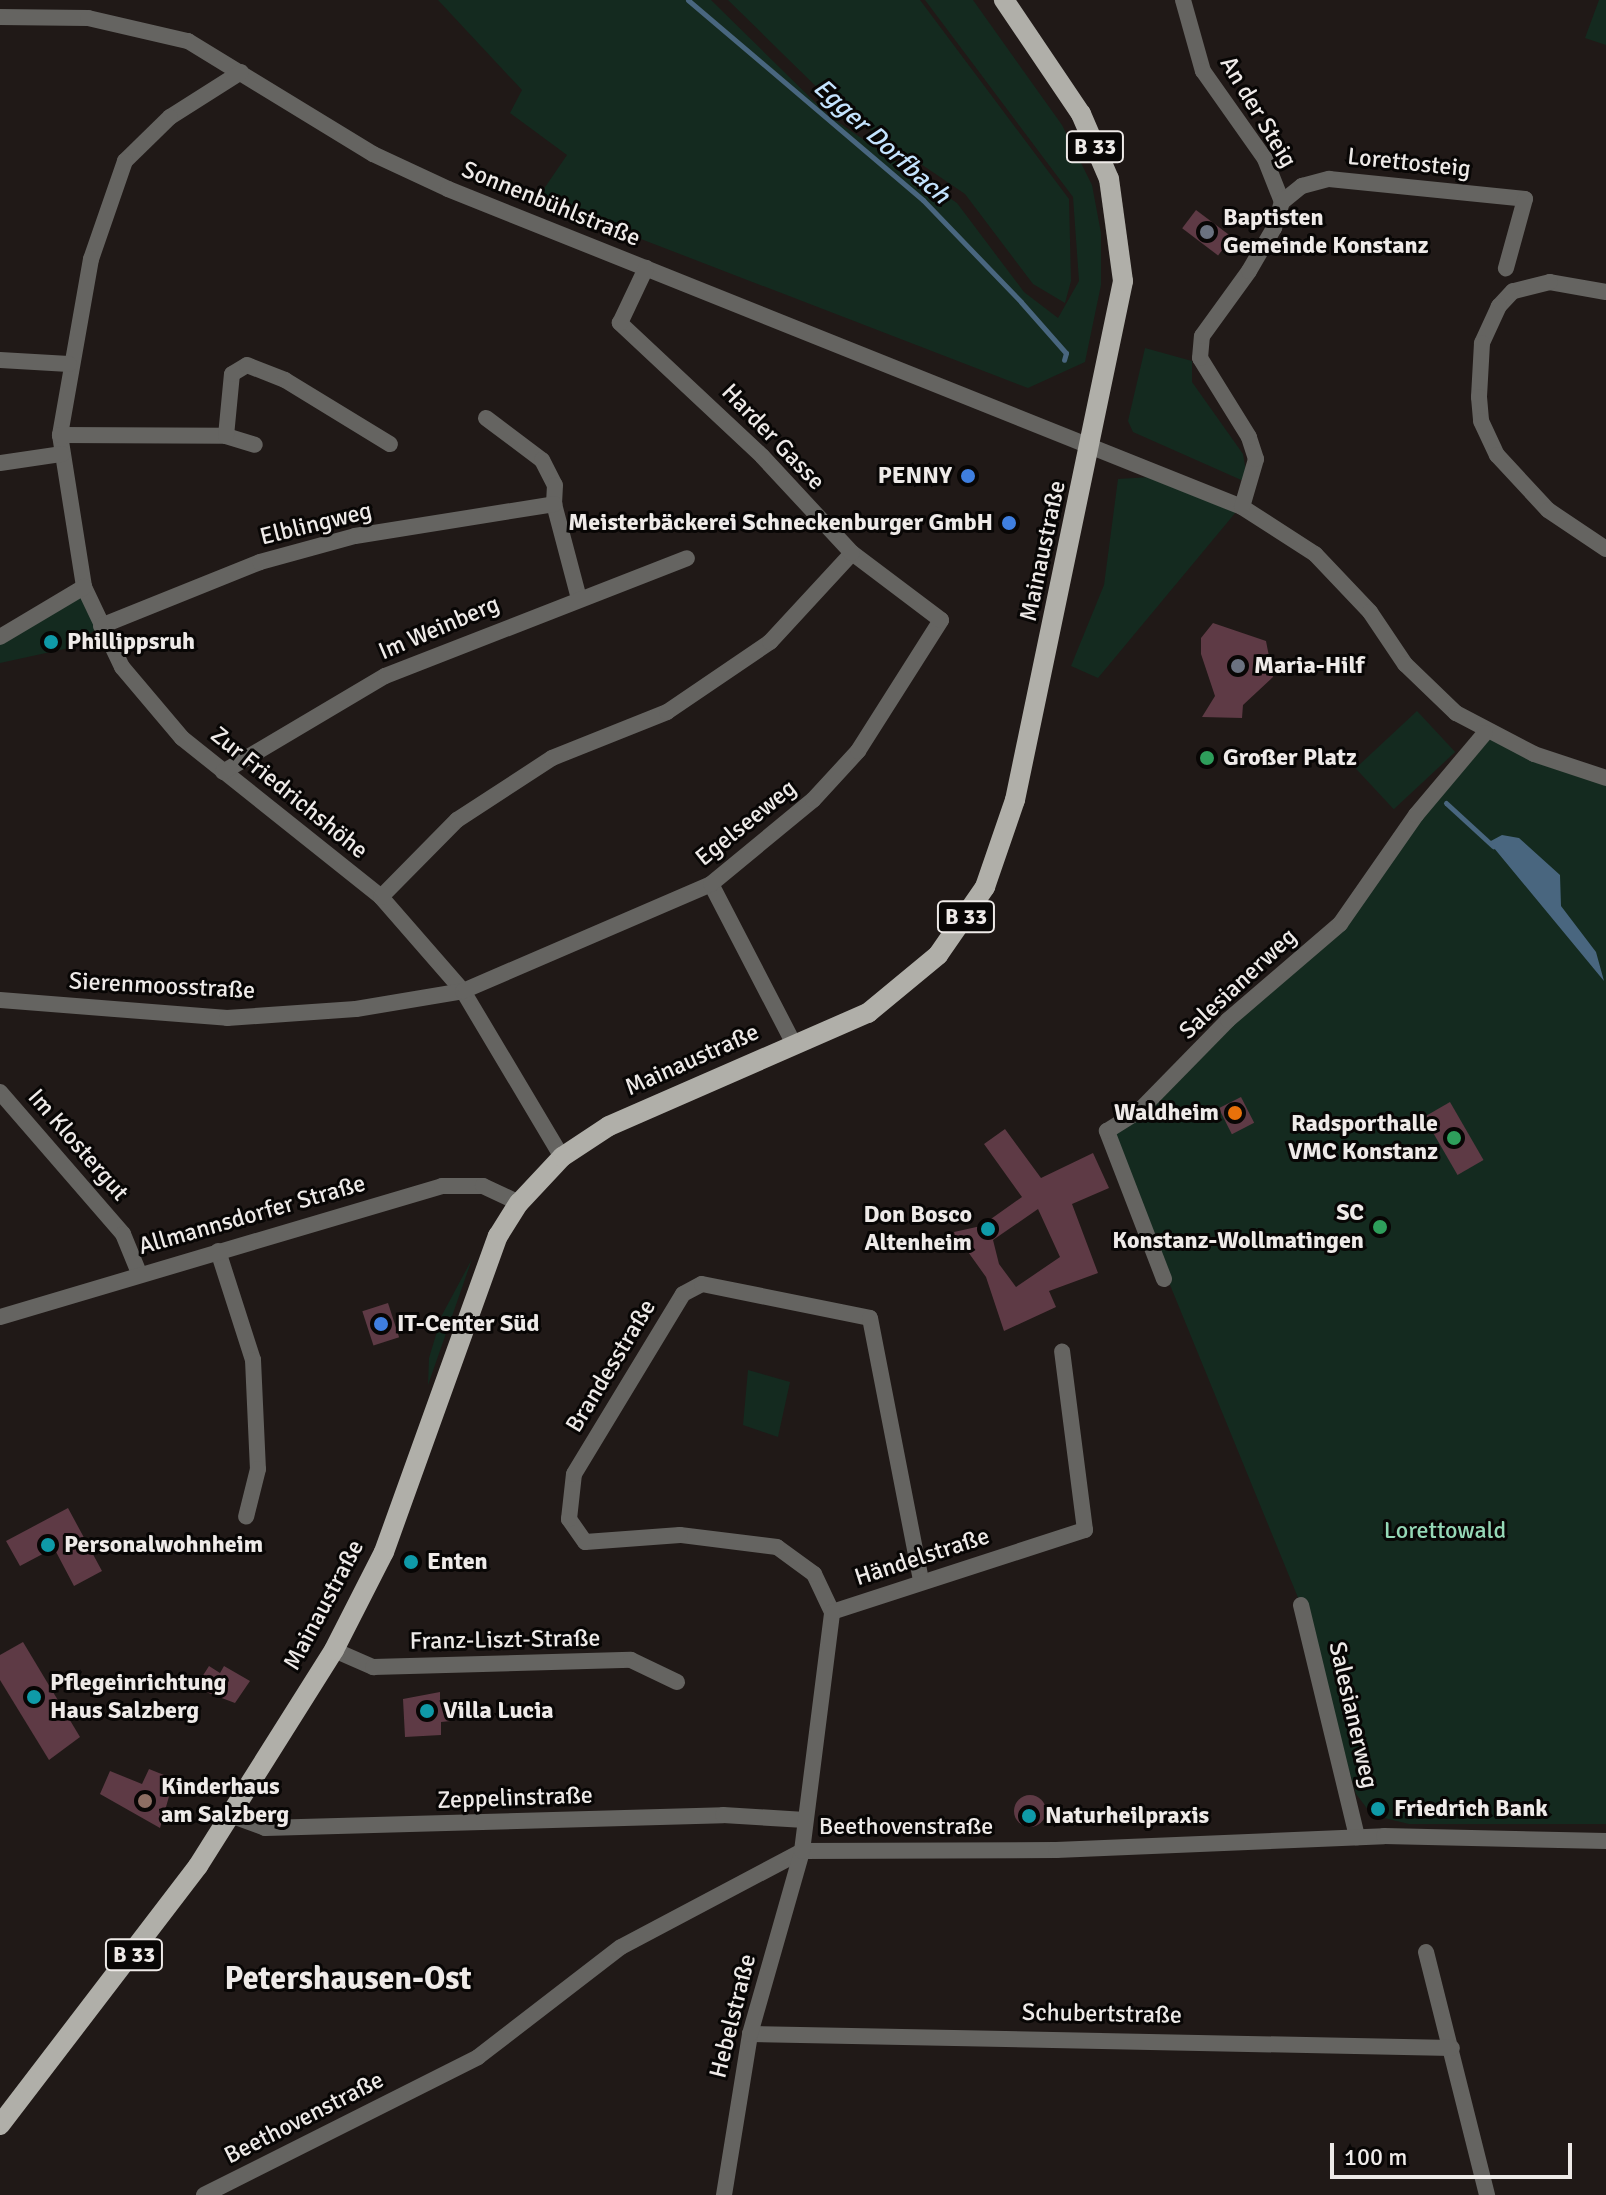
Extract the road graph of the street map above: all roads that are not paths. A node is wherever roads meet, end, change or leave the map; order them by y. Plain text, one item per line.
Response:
1 (1004, 0) edge
2 (1183, 0) edge
3 (0, 17) edge
4 (241, 72) junction
5 (1282, 202) junction
6 (646, 268) junction
7 (1506, 268) dead end
8 (1606, 292) edge
9 (0, 360) edge
10 (69, 364) junction
11 (486, 418) dead end
12 (60, 435) junction
13 (226, 436) junction
14 (390, 444) dead end
15 (255, 445) dead end
16 (1092, 445) junction
17 (62, 454) junction
18 (0, 463) edge
19 (554, 504) junction
20 (1242, 507) junction
21 (1606, 549) edge
22 (852, 553) junction
23 (687, 558) dead end
24 (84, 587) junction
25 (578, 595) junction
26 (941, 620) joint
27 (101, 626) junction
28 (0, 637) edge
29 (1485, 733) junction
30 (223, 772) junction
31 (1606, 778) edge
32 (711, 884) junction
33 (381, 897) junction
34 (463, 991) junction
35 (0, 1000) edge
36 (794, 1044) junction
37 (0, 1092) edge
38 (562, 1157) junction
39 (519, 1203) junction
40 (218, 1251) junction
41 (139, 1273) junction
42 (1164, 1279) dead end
43 (0, 1317) edge
44 (1062, 1351) dead end
45 (246, 1517) dead end
46 (921, 1581) junction
47 (1301, 1605) dead end
48 (832, 1612) junction
49 (334, 1650) junction
50 (677, 1682) dead end
51 (230, 1815) junction
52 (805, 1820) junction
53 (1357, 1837) junction
54 (1606, 1841) edge
55 (802, 1851) junction
56 (1426, 1952) dead end
57 (750, 2034) junction
58 (1452, 2048) junction
59 (0, 2125) edge
60 (204, 2195) edge
61 (724, 2195) edge
62 (1487, 2195) edge

1 - 16 main road, Mainaustraße / B 33
2 - 5 street, An der Steig
3 - 4 street, Sonnenbühlstraße
4 - 6 street, Sonnenbühlstraße
4 - 10 street, Zur Friedrichshöhe
5 - 7 street, Lorettosteig
5 - 20 street
6 - 16 street, Sonnenbühlstraße
6 - 22 street, Harder Gasse
8 - 21 street
9 - 10 street
10 - 12 street, Zur Friedrichshöhe
11 - 19 street
12 - 13 street
12 - 17 street, Zur Friedrichshöhe
13 - 14 street
13 - 15 street
16 - 20 street, Sonnenbühlstraße
16 - 36 main road, Mainaustraße / B 33
17 - 18 street
17 - 24 street, Zur Friedrichshöhe
19 - 25 street
19 - 27 street, Elblingweg
20 - 29 street, Sonnenbühlstraße
22 - 26 street, Harder Gasse
22 - 33 street
23 - 25 street, Im Weinberg
24 - 27 street, Zur Friedrichshöhe
24 - 28 street
25 - 30 street, Im Weinberg
26 - 32 street, Egelseeweg
27 - 30 street, Zur Friedrichshöhe
29 - 31 street, Sonnenbühlstraße
29 - 42 street, Salesianerweg
30 - 33 street, Zur Friedrichshöhe
32 - 34 street, Egelseeweg
32 - 36 street
33 - 34 street, Zur Friedrichshöhe
34 - 35 street, Sierenmoosstraße
34 - 38 street, Zur Friedrichshöhe
36 - 38 main road, Mainaustraße / B 33
37 - 41 street, Im Klostergut
38 - 39 main road, Mainaustraße / B 33
39 - 40 street, Allmannsdorfer Straße
39 - 49 main road, Mainaustraße / B 33
40 - 41 street, Allmannsdorfer Straße
40 - 45 street
41 - 43 street, Allmannsdorfer Straße
44 - 46 street, Händelstraße
46 - 48 street, Händelstraße
46 - 48 street, Brandesstraße
47 - 53 street, Salesianerweg
48 - 52 street, Händelstraße
49 - 50 street, Franz-Liszt-Straße
49 - 51 main road, Mainaustraße / B 33
51 - 52 street, Zeppelinstraße
51 - 59 main road, Mainaustraße / B 33
52 - 55 street, Händelstraße
53 - 54 street, Beethovenstraße
53 - 55 street, Beethovenstraße
55 - 57 street, Hebelstraße
55 - 60 street, Beethovenstraße
56 - 58 street
57 - 58 street, Schubertstraße
57 - 61 street, Hebelstraße
58 - 62 street

